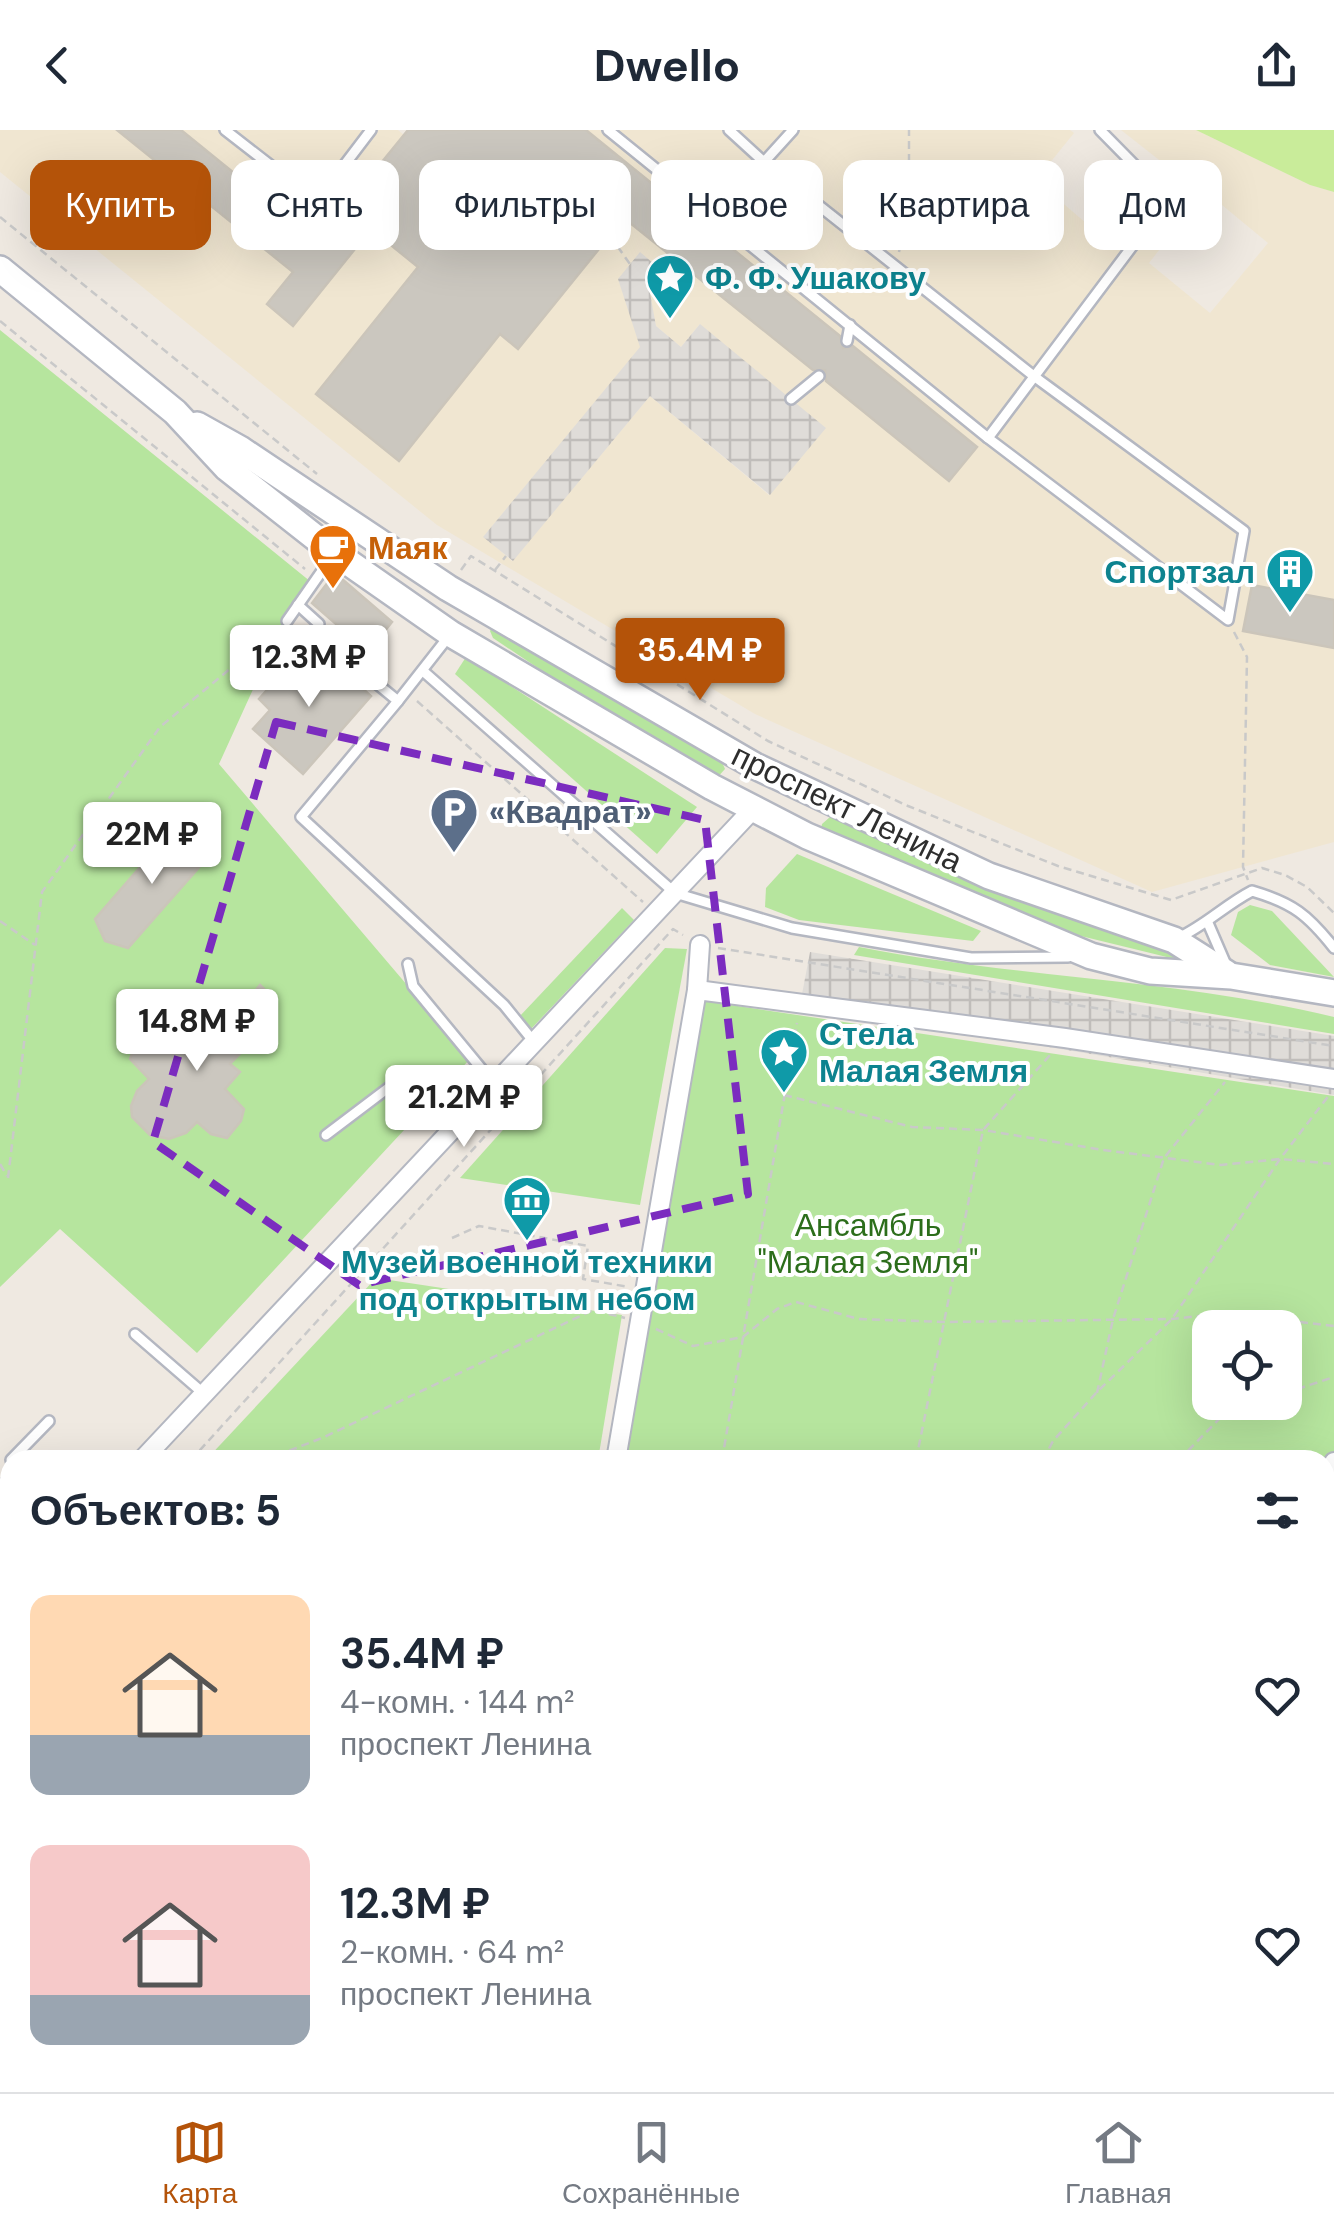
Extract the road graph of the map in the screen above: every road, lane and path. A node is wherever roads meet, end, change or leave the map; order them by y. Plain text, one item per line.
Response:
1 (225, 130) edge
2 (371, 130) edge
3 (608, 130) edge
4 (729, 130) edge
5 (793, 130) edge
6 (908, 130) edge
7 (1100, 130) edge
8 (263, 160) edge
9 (348, 160) edge
10 (762, 160) edge
11 (766, 160) edge
12 (651, 165) edge
13 (823, 209) edge
14 (0, 217) edge
15 (620, 250) edge
16 (755, 250) edge
17 (630, 264) dead end
18 (891, 264) junction
19 (0, 269) edge
20 (0, 321) edge
21 (850, 325) junction
22 (846, 341) dead end
23 (819, 376) dead end
24 (1036, 377) junction
25 (790, 398) dead end
26 (175, 412) junction
27 (988, 438) junction
28 (321, 477) dead end
29 (335, 553) junction
30 (506, 556) dead end
31 (494, 572) junction
32 (317, 578) junction
33 (455, 578) dead end
34 (298, 605) junction
35 (1228, 620) junction
36 (287, 621) joint
37 (319, 621) joint
38 (451, 634) junction
39 (326, 642) dead end
40 (362, 654) dead end
41 (423, 671) junction
42 (406, 691) junction
43 (398, 702) junction
44 (729, 752) junction
45 (754, 766) junction
46 (712, 787) junction
47 (801, 789) junction
48 (827, 800) junction
49 (753, 809) junction
50 (807, 836) junction
51 (1246, 874) junction
52 (1252, 890) junction
53 (675, 894) junction
54 (1334, 913) edge
55 (656, 914) junction
56 (0, 921) edge
57 (1208, 923) junction
58 (673, 929) junction
59 (1174, 940) junction
60 (700, 945) junction
61 (37, 946) junction
62 (1334, 948) edge
63 (1091, 956) junction
64 (408, 964) dead end
65 (1230, 976) junction
66 (697, 990) junction
67 (1334, 992) edge
68 (800, 1004) junction
69 (1065, 1038) junction
70 (534, 1042) junction
71 (1334, 1046) edge
72 (1238, 1065) junction
73 (1334, 1079) edge
74 (490, 1080) junction
75 (1334, 1089) edge
76 (784, 1095) junction
77 (984, 1130) junction
78 (326, 1135) dead end
79 (1164, 1158) junction
80 (1280, 1159) junction
81 (0, 1164) edge
82 (1334, 1164) edge
83 (452, 1238) dead end
84 (625, 1286) dead end
85 (1113, 1319) junction
86 (1172, 1319) junction
87 (640, 1321) junction
88 (945, 1322) junction
89 (1334, 1326) edge
90 (135, 1334) dead end
91 (743, 1338) junction
92 (1334, 1377) edge
93 (1302, 1387) edge
94 (203, 1394) junction
95 (1096, 1394) junction
96 (49, 1420) dead end
97 (1218, 1420) edge
98 (20, 1450) edge
99 (151, 1450) edge
100 (200, 1450) edge
101 (291, 1450) edge
102 (618, 1450) edge
103 (724, 1450) edge
104 (918, 1450) edge
105 (1048, 1450) edge
106 (1189, 1450) edge

1 - 8 lane
2 - 9 lane
3 - 12 lane
4 - 10 lane
5 - 11 lane
6 - 18 path
7 - 24 lane
13 - 18 lane
14 - 28 path
15 - 17 path
16 - 21 lane
18 - 24 lane
19 - 26 street, проспект Ленина
20 - 32 path
21 - 22 lane
21 - 27 lane
23 - 25 lane
24 - 27 lane
24 - 35 lane
26 - 29 street, проспект Ленина
26 - 44 street, проспект Ленина
27 - 35 lane
29 - 32 lane
29 - 38 street, проспект Ленина
30 - 31 path
31 - 33 path
31 - 51 path
32 - 34 lane
34 - 36 lane
34 - 37 lane
35 - 51 path
36 - 61 path
37 - 40 path
38 - 41 lane
38 - 46 street, проспект Ленина
39 - 43 lane
41 - 42 lane
41 - 53 lane
42 - 43 lane
42 - 55 path
43 - 70 lane
44 - 45 street, проспект Ленина
44 - 46 street
45 - 47 street, проспект Ленина
45 - 49 street
46 - 49 street, проспект Ленина
47 - 48 street, проспект Ленина
47 - 49 street
48 - 50 street
48 - 59 street, проспект Ленина
49 - 50 street, проспект Ленина
49 - 53 street
50 - 63 street, проспект Ленина
51 - 52 path
51 - 54 path
52 - 57 lane
52 - 62 lane
53 - 55 street
53 - 63 lane, проспект Ленина
55 - 58 path
55 - 70 street
56 - 61 path
57 - 59 lane
57 - 65 lane
58 - 60 path
58 - 100 path
59 - 65 street, проспект Ленина
60 - 66 street
60 - 71 path
61 - 81 path
63 - 65 street, проспект Ленина
64 - 74 lane
65 - 67 street, проспект Ленина
66 - 68 street
66 - 87 street
68 - 69 street
68 - 76 path
69 - 72 street
69 - 77 path
70 - 74 street
72 - 73 street
72 - 79 path
74 - 78 lane
74 - 94 street
75 - 80 path
76 - 77 path
76 - 91 path
77 - 79 path
77 - 88 path
79 - 80 path
79 - 85 path
80 - 82 path
80 - 86 path
83 - 84 path
85 - 86 path
85 - 88 path
85 - 95 path
86 - 89 path
86 - 95 path
87 - 91 path
87 - 101 path
87 - 102 street
88 - 91 path
88 - 104 path
90 - 94 lane
91 - 103 path
92 - 93 path
94 - 99 street
95 - 105 path
96 - 98 lane
97 - 106 path

